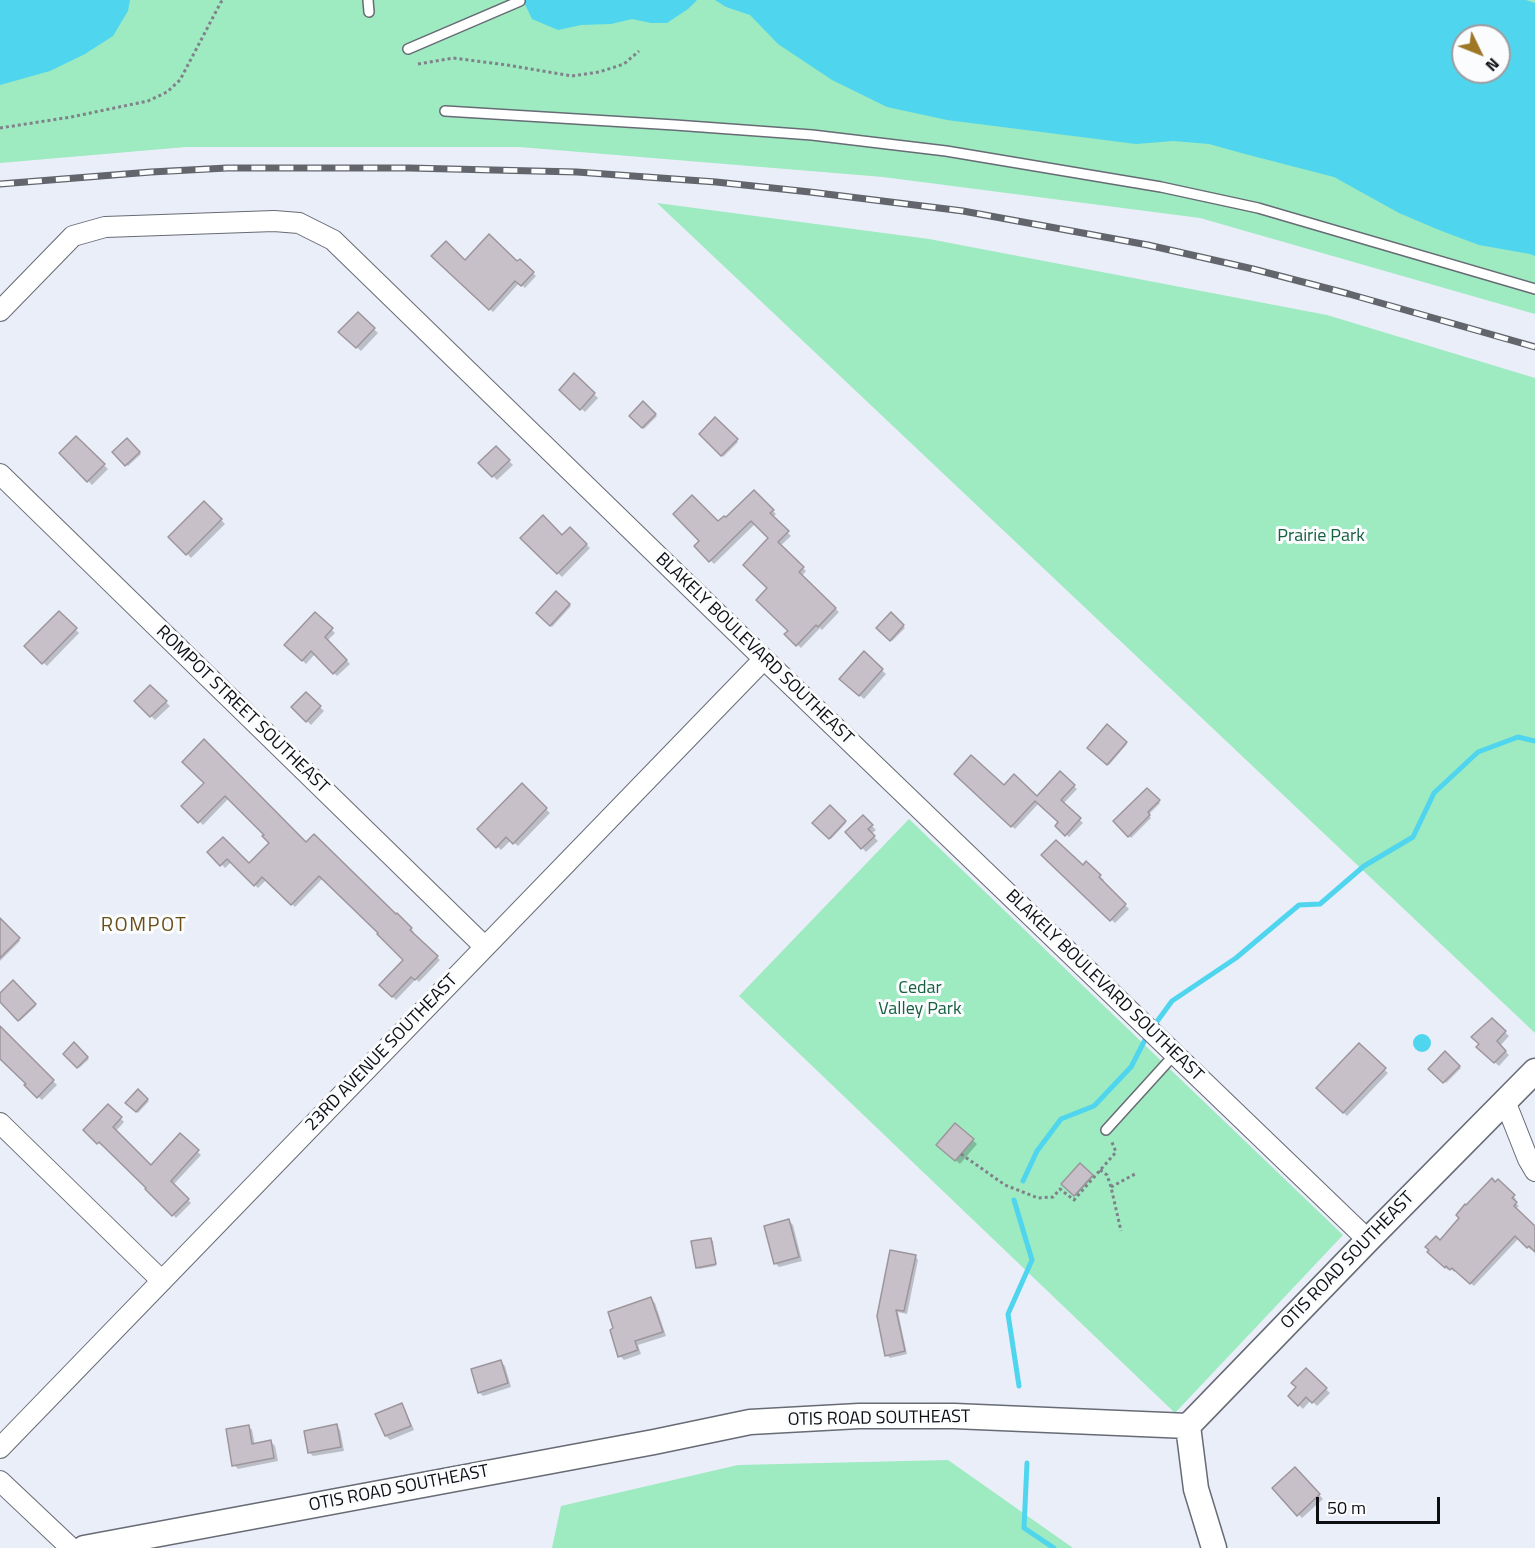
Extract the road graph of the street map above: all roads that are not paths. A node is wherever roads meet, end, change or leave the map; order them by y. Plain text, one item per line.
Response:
1 (368, 0) edge
2 (520, 1) edge
3 (369, 12) dead end
4 (408, 49) dead end
5 (445, 111) dead end
6 (1535, 289) edge
7 (0, 311) edge
8 (0, 474) edge
9 (764, 659) junction
10 (484, 946) junction
11 (1172, 1051) junction
12 (1535, 1071) edge
13 (1505, 1101) junction
14 (0, 1123) edge
15 (1106, 1130) road end
16 (1535, 1171) edge
17 (1368, 1240) junction
18 (162, 1281) junction
19 (1188, 1426) junction
20 (0, 1448) edge
21 (0, 1481) edge
22 (71, 1548) edge
23 (84, 1548) edge
24 (1214, 1548) edge

1 - 3 lane
2 - 4 lane
5 - 6 lane
7 - 9 street, BLAKELY BOULEVARD SOUTHEAST
8 - 10 street, ROMPOT STREET SOUTHEAST
9 - 10 street, 23RD AVENUE SOUTHEAST
9 - 11 street, BLAKELY BOULEVARD SOUTHEAST
10 - 18 street, 23RD AVENUE SOUTHEAST
11 - 15 lane
11 - 17 street, BLAKELY BOULEVARD SOUTHEAST
12 - 13 street, OTIS ROAD SOUTHEAST
13 - 16 street
13 - 17 street, OTIS ROAD SOUTHEAST
14 - 18 street
17 - 19 street, OTIS ROAD SOUTHEAST
18 - 20 street, 23RD AVENUE SOUTHEAST
19 - 23 street, OTIS ROAD SOUTHEAST
19 - 24 street
21 - 22 street

